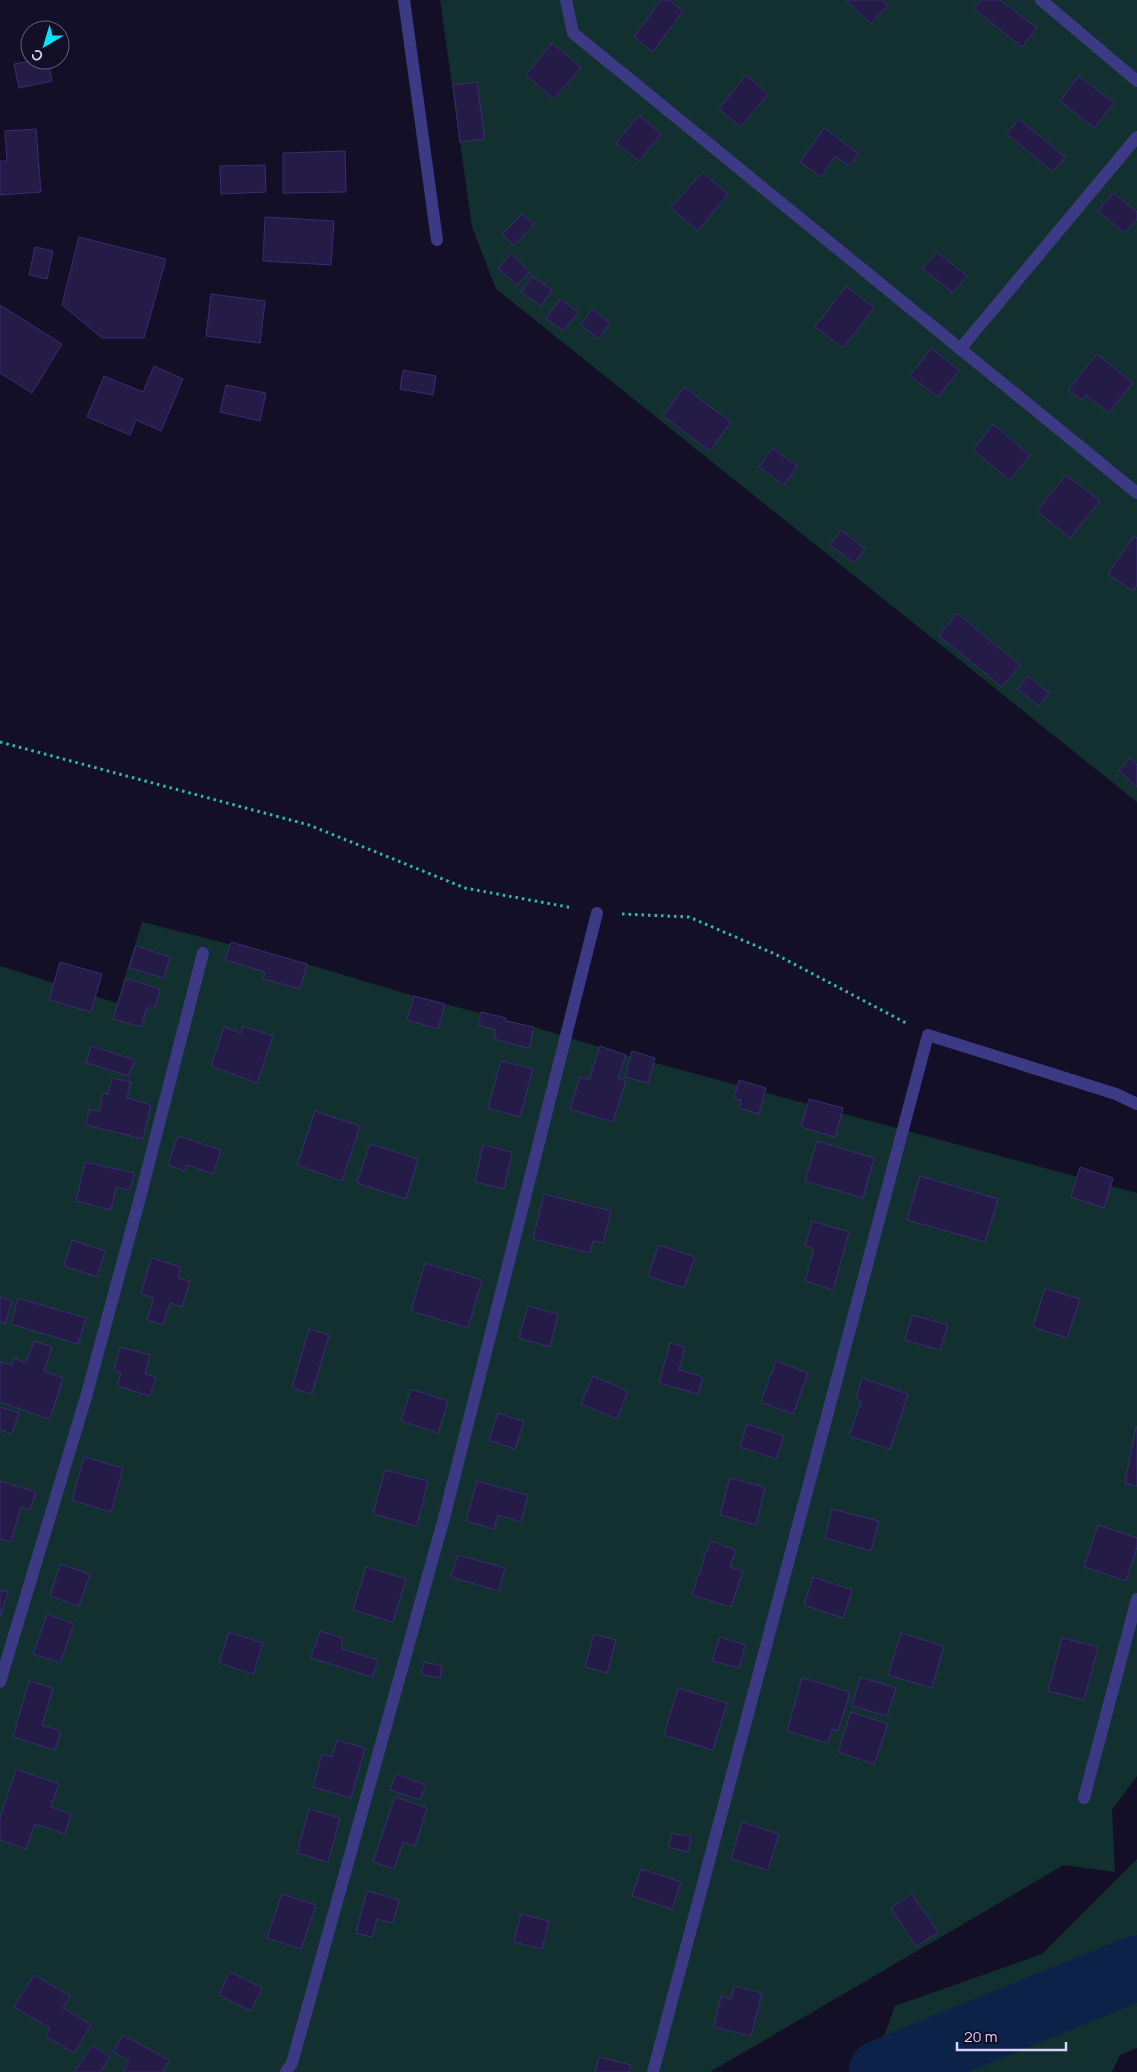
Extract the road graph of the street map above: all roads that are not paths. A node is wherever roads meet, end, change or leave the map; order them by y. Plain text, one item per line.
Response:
1 (404, 0) edge
2 (566, 0) edge
3 (1042, 0) edge
4 (1137, 81) edge
5 (1137, 137) edge
6 (437, 240) dead end
7 (960, 349) junction
8 (1137, 494) edge
9 (597, 913) road end
10 (203, 953) dead end
11 (1137, 1104) edge
12 (1137, 1599) edge
13 (0, 1682) edge
14 (1084, 1798) dead end
15 (286, 2072) edge
16 (653, 2072) edge

1 - 6 street
2 - 7 street
3 - 4 street
5 - 7 street
7 - 8 street
9 - 15 street
10 - 13 street
11 - 16 street
12 - 14 street

